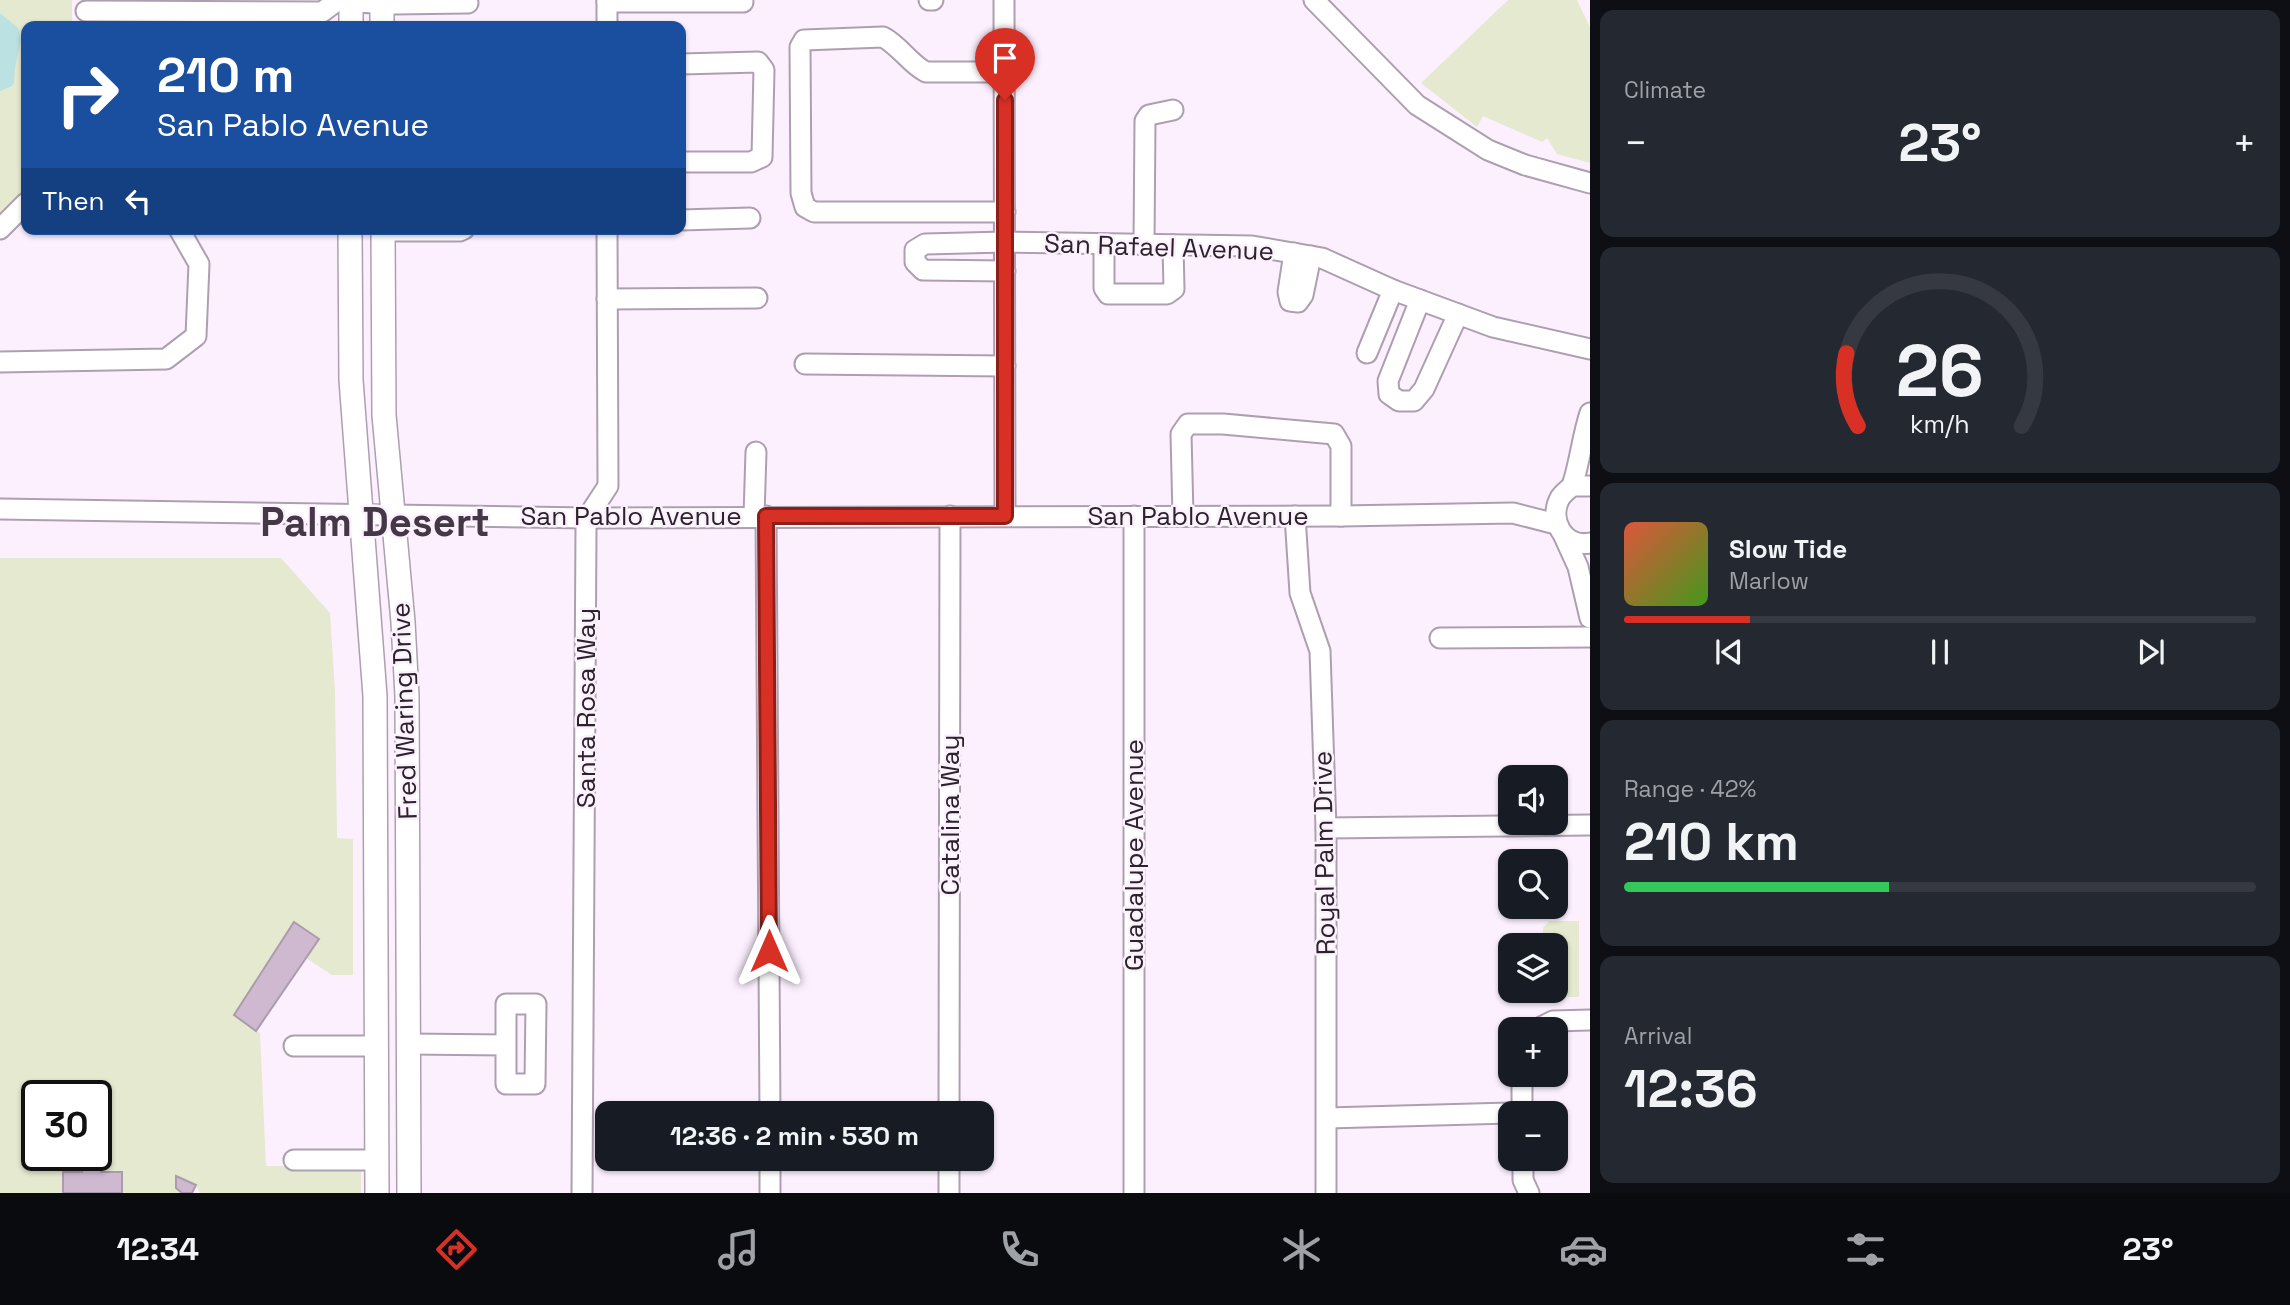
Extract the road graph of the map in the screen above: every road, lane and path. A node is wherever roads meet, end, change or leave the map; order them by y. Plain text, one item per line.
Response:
1 (1004, 0) edge
2 (1314, 0) edge
3 (344, 1) edge
4 (607, 1) edge
5 (743, 2) dead end
6 (468, 3) dead end
7 (382, 10) edge
8 (86, 12) edge
9 (177, 13) edge
10 (350, 21) edge
11 (607, 21) edge
12 (686, 64) edge
13 (1004, 72) junction
14 (1173, 110) dead end
15 (686, 162) edge
16 (1590, 183) edge
17 (21, 208) edge
18 (1005, 212) junction
19 (750, 219) dead end
20 (686, 220) edge
21 (0, 229) edge
22 (182, 235) edge
23 (349, 235) edge
24 (383, 235) edge
25 (607, 235) edge
26 (1005, 242) junction
27 (1104, 244) junction
28 (1144, 244) junction
29 (1173, 245) junction
30 (1302, 254) junction
31 (1005, 271) junction
32 (1393, 290) junction
33 (1295, 294) dead end
34 (757, 298) dead end
35 (607, 299) junction
36 (1420, 300) junction
37 (1458, 314) junction
38 (1590, 349) edge
39 (1367, 353) dead end
40 (0, 362) edge
41 (805, 364) dead end
42 (1005, 366) junction
43 (1590, 413) edge
44 (756, 452) dead end
45 (1574, 491) edge
46 (0, 509) edge
47 (1513, 513) junction
48 (361, 515) junction
49 (394, 515) junction
50 (760, 516) junction
51 (950, 516) junction
52 (1005, 516) junction
53 (1134, 516) junction
54 (1183, 516) junction
55 (1295, 516) junction
56 (1341, 516) junction
57 (587, 517) junction
58 (1560, 529) junction
59 (1590, 543) edge
60 (1590, 618) edge
61 (1590, 637) edge
62 (1440, 638) dead end
63 (1590, 825) edge
64 (1326, 828) junction
65 (1590, 1020) edge
66 (1568, 1021) edge
67 (408, 1044) junction
68 (506, 1045) dead end
69 (294, 1046) dead end
70 (376, 1046) junction
71 (770, 1101) edge
72 (949, 1101) edge
73 (1498, 1113) edge
74 (1327, 1118) junction
75 (295, 1160) dead end
76 (377, 1160) junction
77 (770, 1171) edge
78 (949, 1171) edge
79 (1523, 1171) edge
80 (377, 1193) edge
81 (409, 1193) edge
82 (582, 1193) edge
83 (770, 1193) edge
84 (949, 1193) edge
85 (1134, 1193) edge
86 (1326, 1193) edge
87 (1529, 1193) edge

1 - 13 street
2 - 16 street
3 - 7 street
3 - 9 street
3 - 10 main road
4 - 5 street
4 - 11 street
6 - 7 street
8 - 9 street
12 - 15 street
13 - 18 street
13 - 18 street
14 - 28 street
17 - 21 street
18 - 26 street
19 - 20 street
22 - 40 street
23 - 48 main road, Fred Waring Drive
24 - 49 main road, Fred Waring Drive
25 - 35 street
26 - 27 street, San Rafael Avenue
26 - 31 street
26 - 31 street, San Rafael Avenue
27 - 28 street, San Rafael Avenue
27 - 29 street
28 - 29 street, San Rafael Avenue
29 - 30 street, San Rafael Avenue
30 - 32 street, San Rafael Avenue
30 - 33 street
31 - 42 street
32 - 36 street, San Rafael Avenue
32 - 39 street
34 - 35 street
35 - 57 street
36 - 37 street, San Rafael Avenue
36 - 37 street
37 - 38 street, San Rafael Avenue
41 - 42 street
42 - 52 street
43 - 45 street
44 - 50 street
45 - 47 street, San Pablo Avenue
45 - 58 street
46 - 48 street, San Pablo Avenue
47 - 56 street, San Pablo Avenue
47 - 58 street, San Pablo Avenue
48 - 49 street, San Pablo Avenue
48 - 70 main road, Fred Waring Drive
49 - 57 street, San Pablo Avenue
49 - 67 main road, Fred Waring Drive
50 - 51 street, San Pablo Avenue
50 - 57 street, San Pablo Avenue
50 - 71 street
51 - 52 street, San Pablo Avenue
51 - 72 street, Catalina Way
52 - 53 street, San Pablo Avenue
53 - 54 street, San Pablo Avenue
53 - 85 street, Guadalupe Avenue
54 - 55 street, San Pablo Avenue
54 - 56 street
55 - 56 street, San Pablo Avenue
55 - 64 street, Royal Palm Drive
57 - 82 street, Santa Rosa Way
58 - 59 street, San Pablo Avenue
58 - 60 street
61 - 62 street
63 - 64 street
64 - 74 street, Royal Palm Drive
65 - 66 street
67 - 68 street
67 - 81 main road, Fred Waring Drive
69 - 70 street
70 - 76 main road, Fred Waring Drive
73 - 74 street
74 - 86 street, Royal Palm Drive
75 - 76 street
76 - 80 main road, Fred Waring Drive
77 - 83 street
78 - 84 street
79 - 87 street

